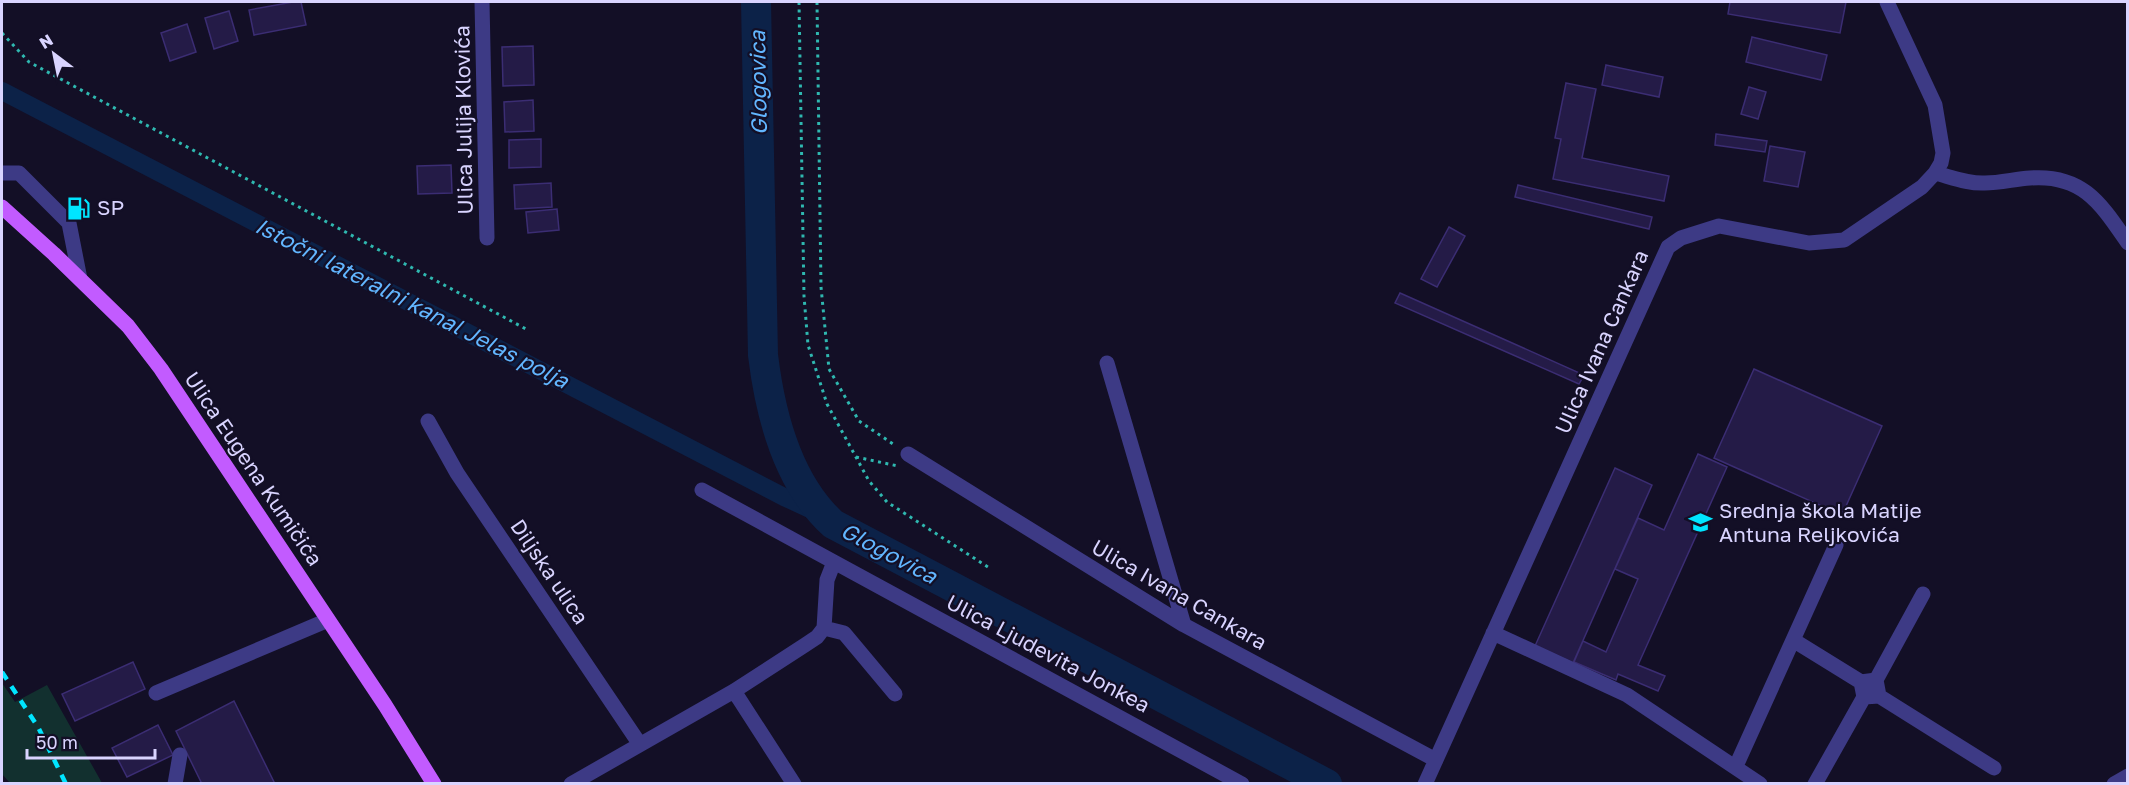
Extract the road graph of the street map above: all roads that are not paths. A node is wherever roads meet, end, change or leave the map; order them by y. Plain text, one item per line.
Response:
1 (482, 2) edge
2 (1887, 2) edge
3 (1935, 173) junction
4 (2, 174) edge
5 (2, 207) edge
6 (487, 238) dead end
7 (2127, 243) edge
8 (80, 279) junction
9 (1107, 363) dead end
10 (428, 421) dead end
11 (908, 454) road end
12 (702, 490) dead end
13 (1836, 545) dead end
14 (834, 562) junction
15 (1923, 594) dead end
16 (328, 620) junction
17 (1184, 625) junction
18 (824, 628) junction
19 (1494, 633) junction
20 (1793, 640) junction
21 (1870, 689) junction
22 (734, 691) junction
23 (156, 693) dead end
24 (895, 694) dead end
25 (639, 743) junction
26 (180, 755) dead end
27 (1436, 760) junction
28 (1736, 766) junction
29 (1994, 768) dead end
30 (2127, 776) edge
31 (1426, 780) edge
32 (175, 783) edge
33 (434, 783) edge
34 (571, 783) edge
35 (794, 783) edge
36 (1242, 783) edge
37 (1760, 783) edge
38 (1815, 783) edge
39 (2115, 783) edge

1 - 6 street, Ulica Julija Klovića
2 - 3 street
3 - 7 street
3 - 19 street, Ulica Ivana Cankara
4 - 8 street
5 - 8 main road, Ulica Eugena Kumičića
8 - 16 main road, Ulica Eugena Kumičića
9 - 17 street
10 - 25 street, Diljska ulica
11 - 17 street, Ulica Ivana Cankara
12 - 14 street, Ulica Ljudevita Jonkea
13 - 20 street
14 - 18 street
14 - 36 street, Ulica Ljudevita Jonkea
15 - 21 street
16 - 23 street
16 - 33 main road, Ulica Eugena Kumičića
17 - 27 street, Ulica Ivana Cankara
18 - 22 street
18 - 24 street
19 - 27 street, Ulica Ivana Cankara
19 - 28 street
20 - 21 street
20 - 28 street
21 - 29 street
21 - 38 street
22 - 25 street
22 - 35 street
25 - 34 street
26 - 32 street
27 - 31 street, Ulica Ivana Cankara
28 - 37 street
30 - 39 street

